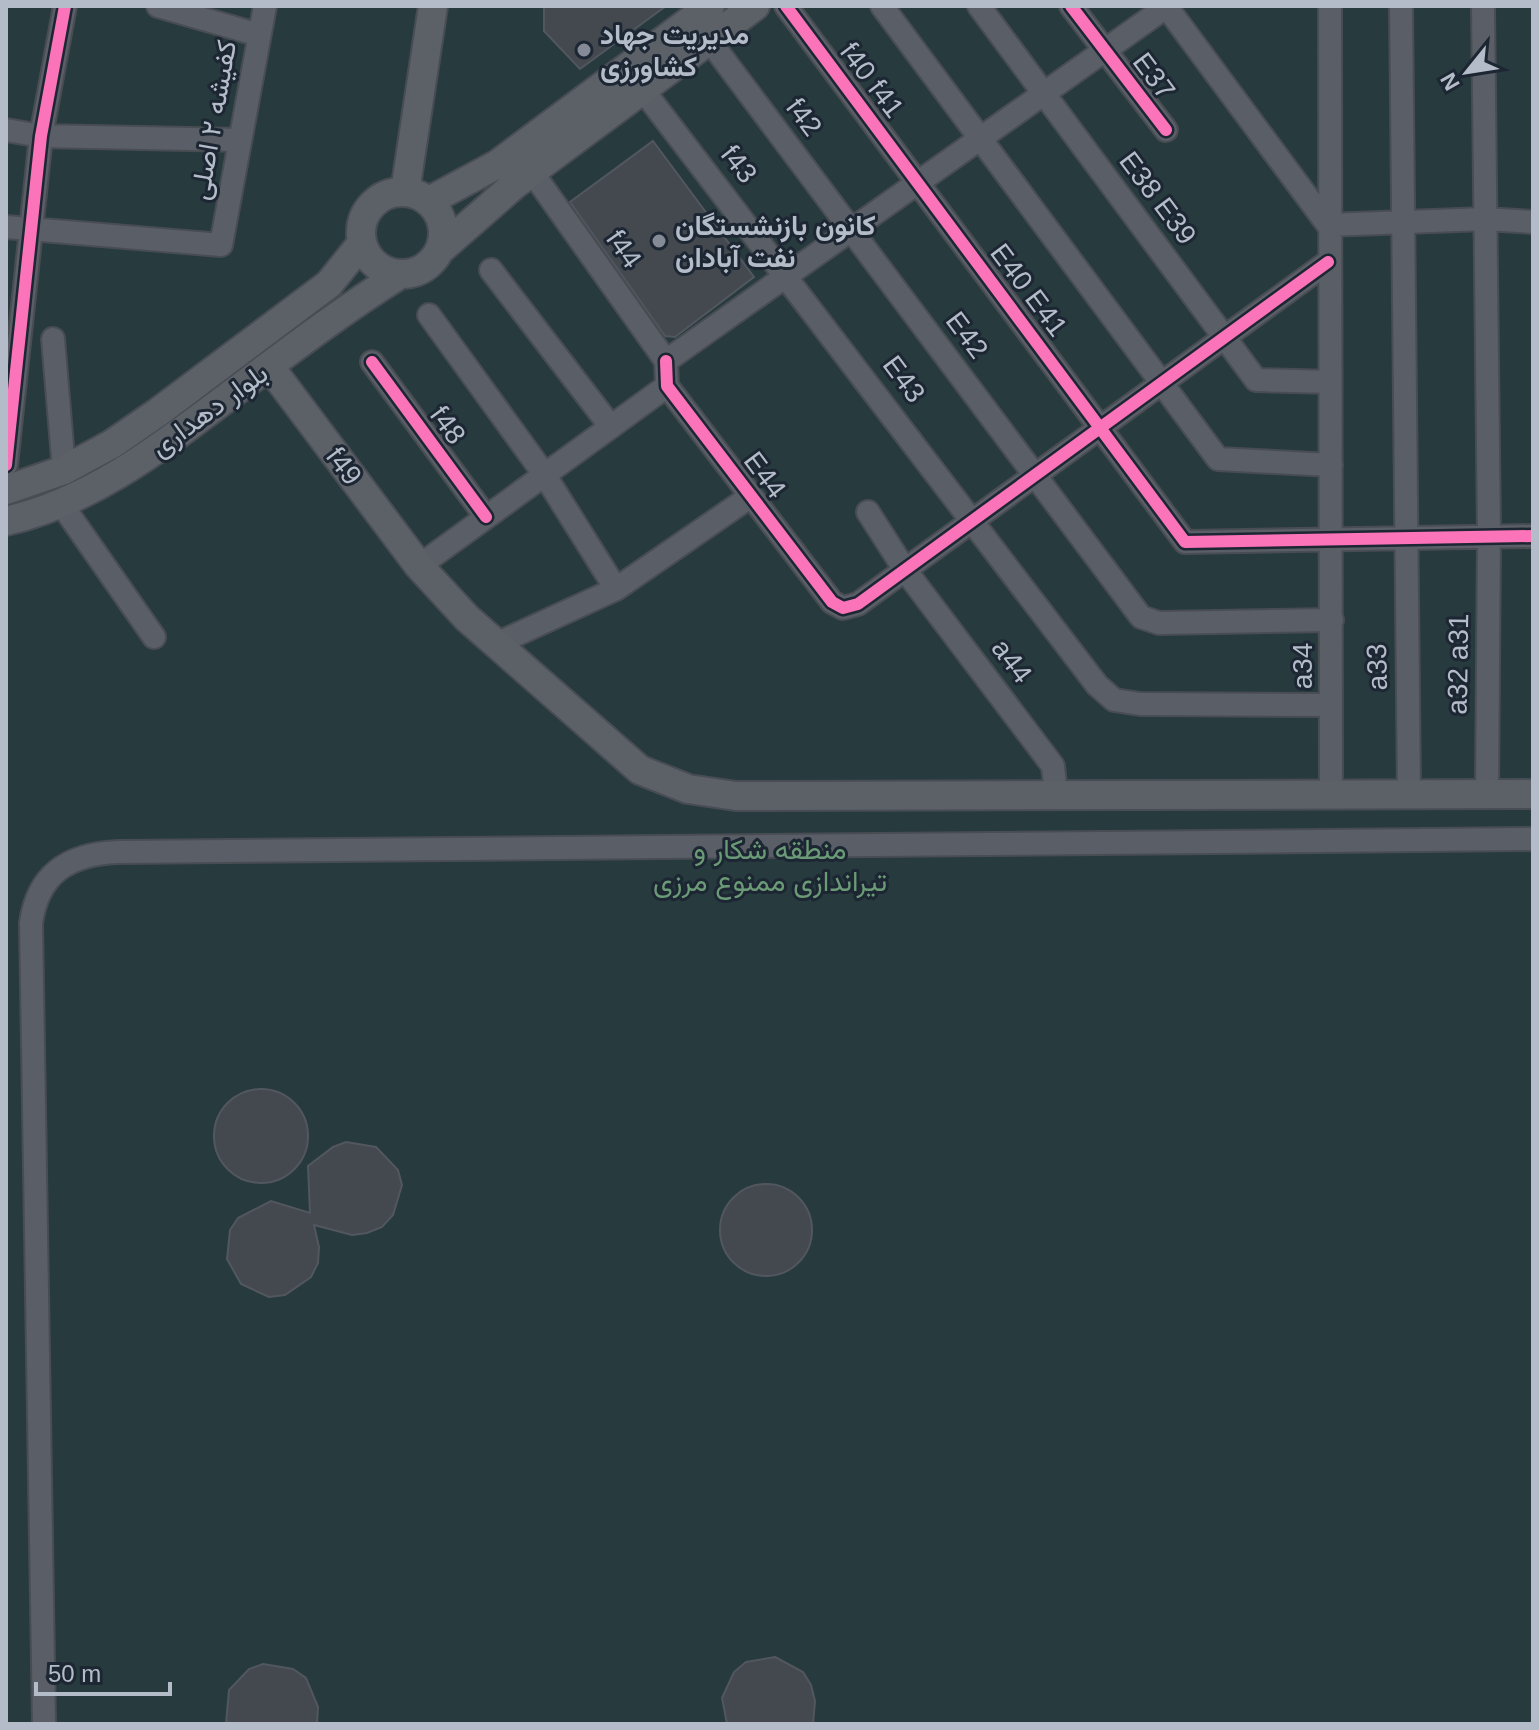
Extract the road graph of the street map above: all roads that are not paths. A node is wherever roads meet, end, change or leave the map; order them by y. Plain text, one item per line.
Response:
1 (65, 6) edge
2 (158, 6) edge
3 (265, 6) edge
4 (433, 6) edge
5 (710, 6) edge
6 (755, 6) edge
7 (786, 6) edge
8 (882, 6) edge
9 (979, 6) edge
10 (1071, 6) edge
11 (1330, 6) edge
12 (1401, 6) edge
13 (1483, 6) edge
14 (1166, 7) edge
15 (259, 35) junction
16 (709, 40) junction
17 (1105, 51) junction
18 (643, 90) junction
19 (1043, 94) junction
20 (6, 130) edge
21 (1166, 130) dead end
22 (41, 136) junction
23 (980, 139) junction
24 (240, 140) junction
25 (532, 172) junction
26 (919, 182) junction
27 (417, 197) junction
28 (1485, 219) junction
29 (1403, 221) junction
30 (1533, 222) edge
31 (1328, 225) junction
32 (6, 227) edge
33 (29, 228) junction
34 (851, 230) junction
35 (362, 243) junction
36 (441, 249) junction
37 (1328, 262) junction
38 (491, 270) dead end
39 (399, 275) junction
40 (787, 275) junction
41 (429, 315) dead end
42 (1224, 337) junction
43 (53, 339) dead end
44 (666, 361) junction
45 (372, 362) dead end
46 (269, 366) junction
47 (1330, 382) junction
48 (1161, 383) junction
49 (667, 386) junction
50 (611, 427) junction
51 (1101, 427) junction
52 (6, 465) edge
53 (1331, 465) junction
54 (64, 470) junction
55 (544, 474) junction
56 (1035, 475) junction
57 (6, 490) edge
58 (751, 496) junction
59 (60, 502) junction
60 (868, 512) dead end
61 (486, 517) junction
62 (974, 519) junction
63 (6, 521) edge
64 (1489, 535) junction
65 (1533, 536) edge
66 (1405, 538) junction
67 (1332, 539) junction
68 (419, 566) junction
69 (905, 570) junction
70 (616, 589) junction
71 (1332, 620) junction
72 (154, 637) dead end
73 (496, 644) junction
74 (1331, 705) junction
75 (1331, 793) junction
76 (1056, 794) junction
77 (1409, 794) junction
78 (1487, 794) junction
79 (1533, 794) edge
80 (1533, 839) edge
81 (44, 1724) edge

1 - 22 street
2 - 15 street
3 - 15 street, کفیشه ۲ اصلی
4 - 27 main road
5 - 27 main road
6 - 16 main road
7 - 26 street, f40 f41
8 - 23 street
9 - 19 street, E38 E39
10 - 17 street, E37
11 - 31 street, a34
12 - 29 street, a33
13 - 28 street, a32 a31
14 - 17 street
14 - 31 street
15 - 24 street, کفیشه ۲ اصلی
16 - 18 main road
16 - 34 street, f42
17 - 19 street
17 - 21 street, E37
18 - 25 main road
18 - 40 street, f43
19 - 23 street
19 - 42 street, E38 E39
20 - 22 street
22 - 24 street
22 - 33 street
23 - 26 street
23 - 48 street
24 - 33 street, کفیشه ۲ اصلی
25 - 36 main road
25 - 44 street, f44
26 - 34 street
26 - 51 street, E40 E41
27 - 35 main road
27 - 36 main road
28 - 29 street
28 - 30 street
28 - 64 street, a32 a31
29 - 31 street
29 - 66 street, a33
31 - 37 street, a34
32 - 33 street
33 - 52 street
34 - 40 street
34 - 56 street, E42
35 - 39 main road
35 - 54 main road, بلوار دهداری
36 - 39 main road
37 - 42 street
37 - 47 street, a34
38 - 50 street
39 - 46 main road, بلوار دهداری
40 - 44 street
40 - 62 street, E43
41 - 55 street
42 - 47 street, E38 E39
42 - 48 street
43 - 54 street
44 - 49 street
45 - 61 street, f48
46 - 59 main road, بلوار دهداری
46 - 68 main road, f49
47 - 53 street, a34
48 - 51 street
48 - 53 street
49 - 50 street
49 - 58 street, E44
50 - 55 street
51 - 56 street
51 - 67 street, E40 E41
53 - 67 street, a34
54 - 57 main road, بلوار دهداری
55 - 61 street
55 - 70 street
56 - 62 street
56 - 71 street, E42
58 - 69 street, E44
58 - 70 street
59 - 63 main road, بلوار دهداری
59 - 72 street
60 - 69 street, a44
61 - 68 street
62 - 69 street
62 - 74 street, E43
64 - 65 street
64 - 66 street
64 - 78 street, a32 a31
66 - 67 street
66 - 77 street, a33
67 - 71 street, a34
68 - 73 main road, f49
69 - 76 street, a44
70 - 73 street
71 - 74 street, a34
73 - 76 main road, f49
74 - 75 street, a34
75 - 76 main road, f49
75 - 77 main road, f49
77 - 78 main road, f49
78 - 79 main road, f49
80 - 81 street

